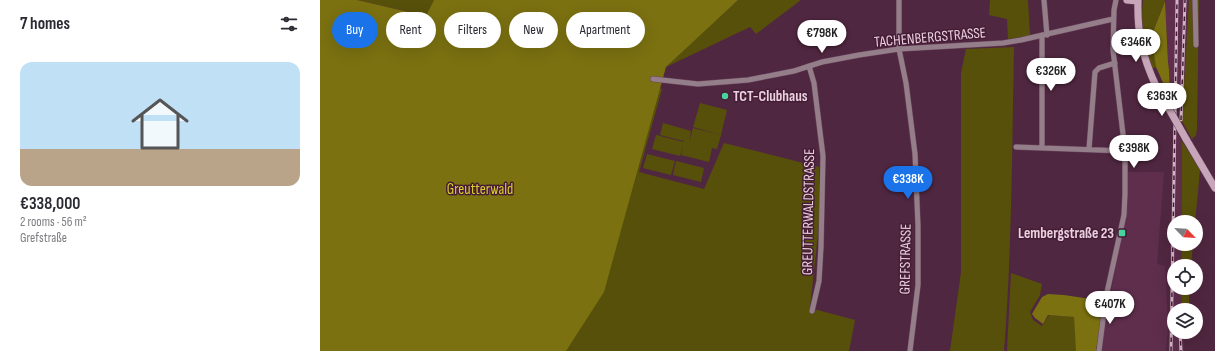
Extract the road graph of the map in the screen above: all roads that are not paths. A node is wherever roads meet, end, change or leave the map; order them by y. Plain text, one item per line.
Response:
1 (899, 0) edge
2 (1044, 0) edge
3 (1116, 0) edge
4 (1127, 0) edge
5 (1138, 0) edge
6 (1195, 0) edge
7 (1114, 19) junction
8 (1045, 35) junction
9 (1196, 46) dead end
10 (899, 49) junction
11 (1115, 64) junction
12 (809, 66) junction
13 (653, 79) dead end
14 (1016, 147) dead end
15 (1042, 148) junction
16 (1088, 149) junction
17 (1125, 151) junction
18 (1215, 188) edge
19 (812, 311) dead end
20 (910, 351) edge
21 (1099, 351) edge

1 - 10 street, GREFSTRASSE
2 - 8 street
3 - 7 street
4 - 5 main road
5 - 18 main road, bridge
6 - 9 street
7 - 8 street, TACHENBERGSTRASSE
7 - 11 street
8 - 10 street, TACHENBERGSTRASSE
8 - 15 street
10 - 12 street, TACHENBERGSTRASSE
10 - 20 street, GREFSTRASSE
11 - 16 street
11 - 17 street
12 - 13 street, TACHENBERGSTRASSE
12 - 19 street, GREUTTERWALDSTRASSE
14 - 15 street
15 - 16 street
16 - 17 street
17 - 21 street

